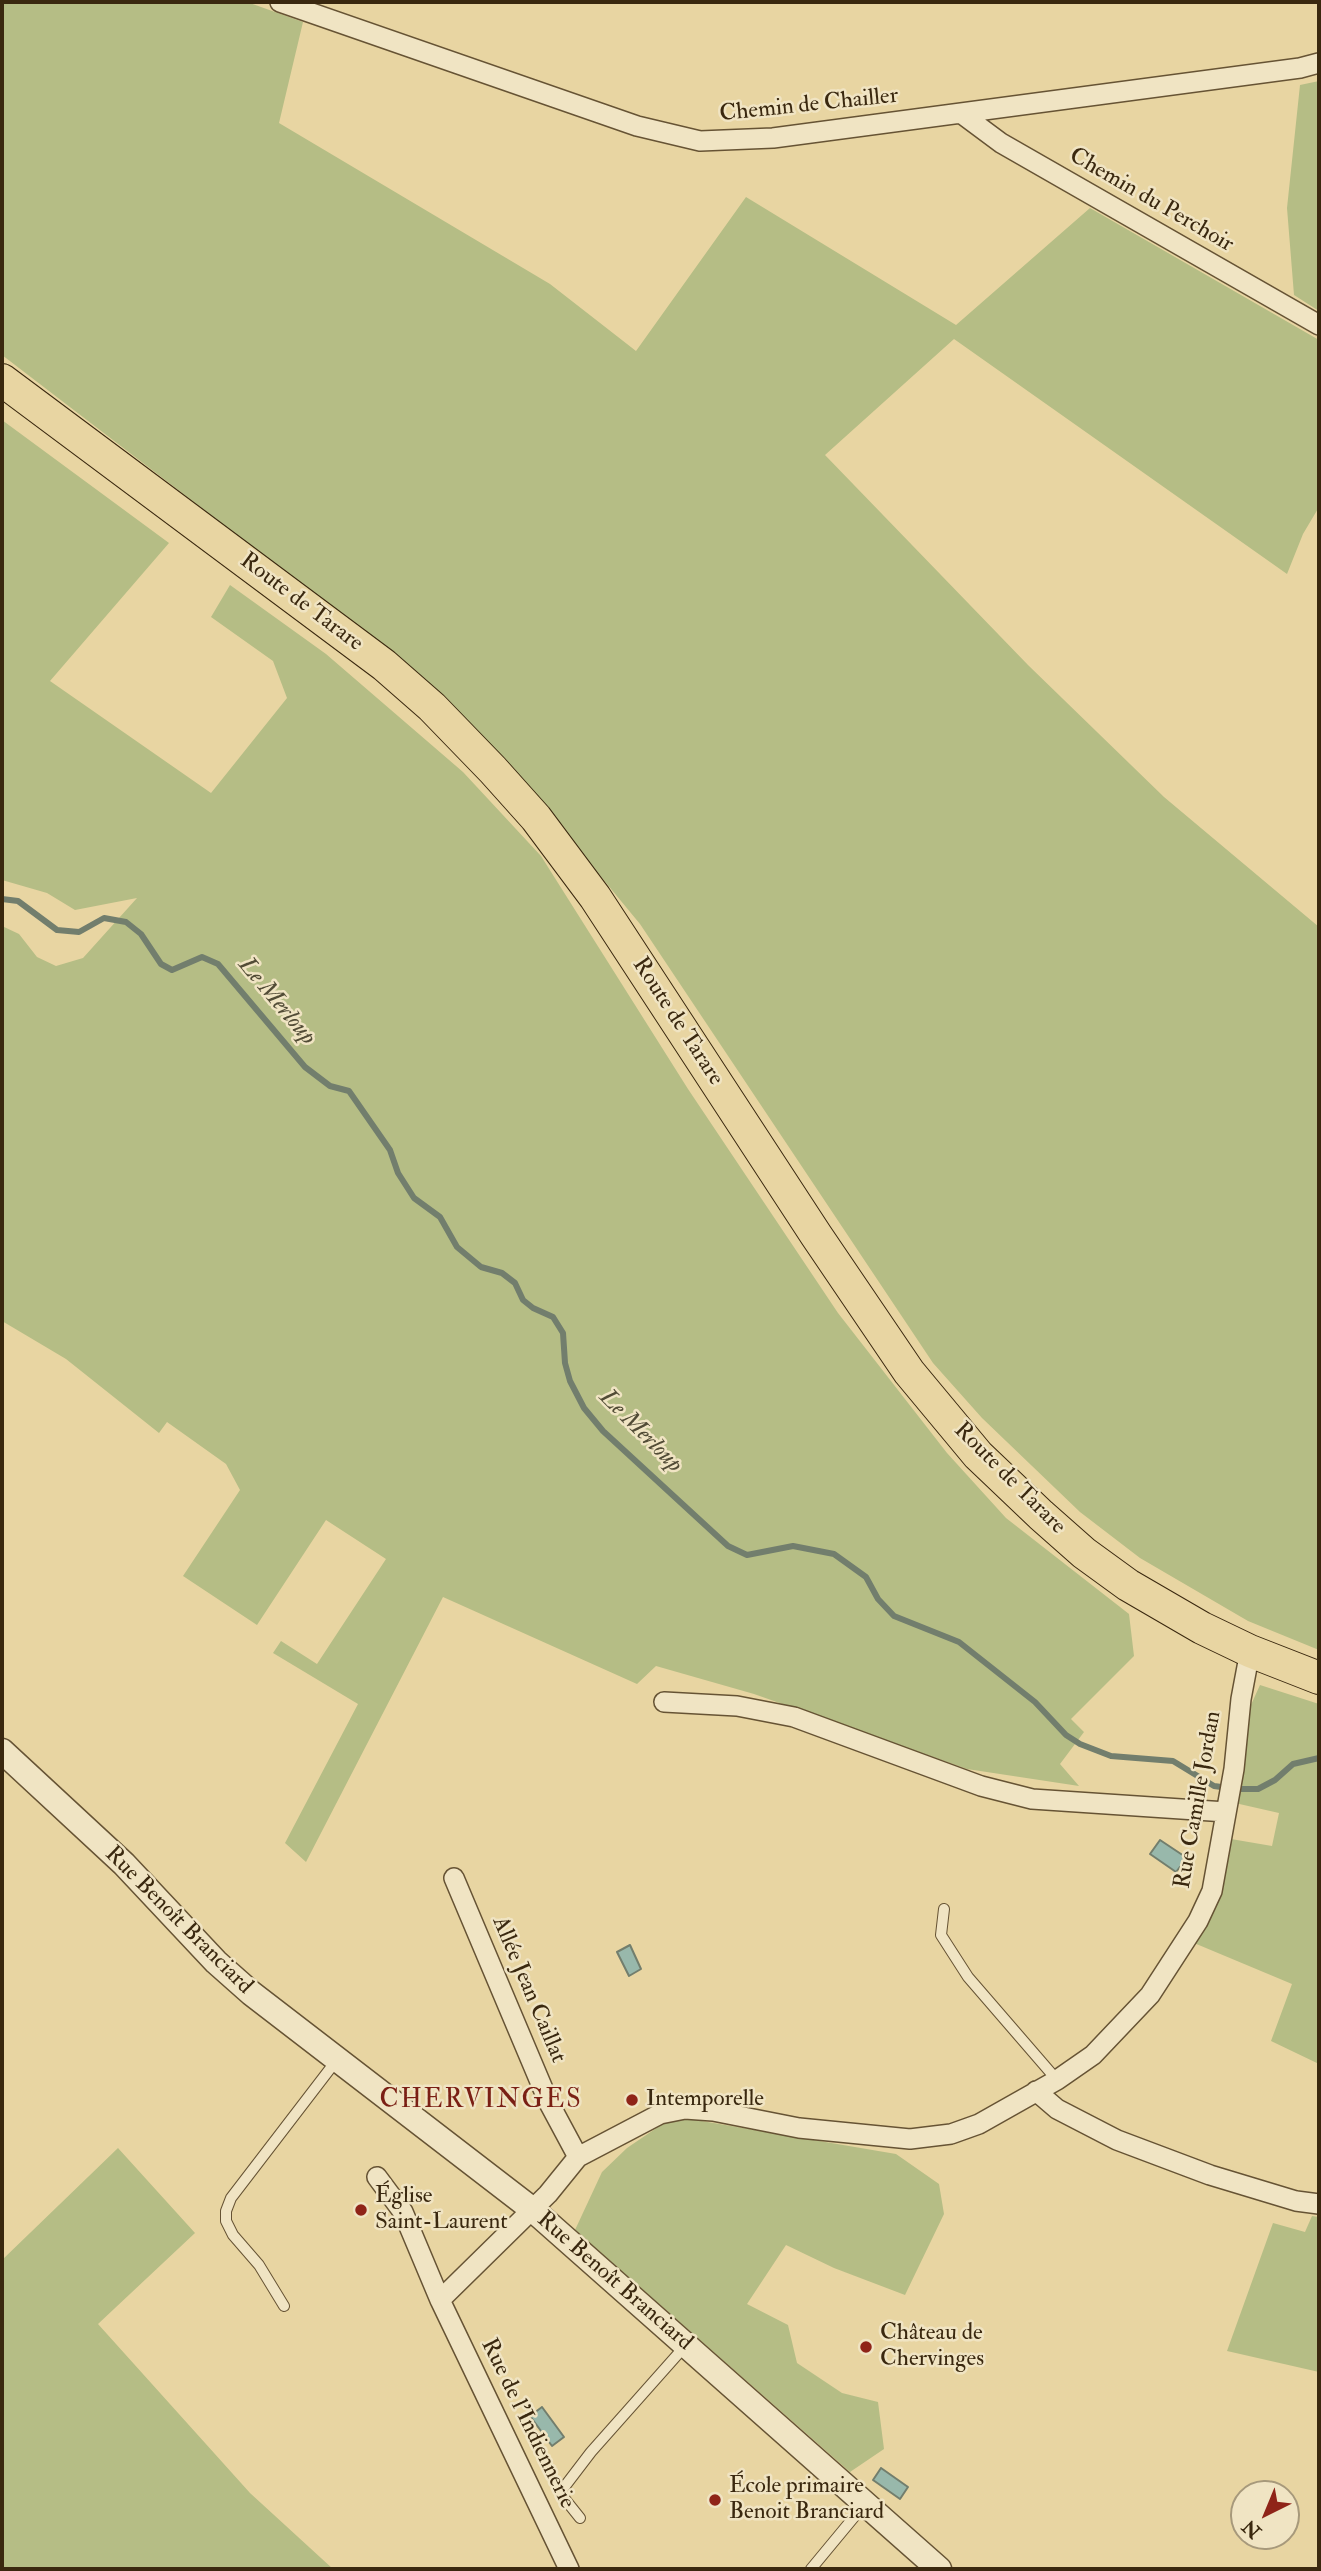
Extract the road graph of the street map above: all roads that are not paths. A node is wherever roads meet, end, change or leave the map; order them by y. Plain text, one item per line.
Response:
1 (280, 2) edge
2 (1319, 63) edge
3 (962, 114) junction
4 (1319, 325) edge
5 (2, 380) edge
6 (1250, 1651) junction
7 (1319, 1678) edge
8 (664, 1702) dead end
9 (2, 1751) edge
10 (1226, 1808) junction
11 (454, 1878) dead end
12 (944, 1909) dead end
13 (336, 2060) junction
14 (1056, 2080) junction
15 (1037, 2091) junction
16 (578, 2157) junction
17 (377, 2177) dead end
18 (1319, 2204) edge
19 (533, 2210) junction
20 (440, 2300) junction
21 (284, 2306) dead end
22 (686, 2344) junction
23 (864, 2505) junction
24 (580, 2518) dead end
25 (569, 2569) edge
26 (811, 2569) edge
27 (939, 2569) edge

1 - 3 street, Chemin de Chailler
2 - 3 street, Chemin de Chailler
3 - 4 street, Chemin du Perchoir
5 - 6 main road, Route de Tarare
6 - 7 main road, Route de Tarare
6 - 10 street, Rue Camille Jordan
8 - 10 street
9 - 13 street, Rue Benoît Branciard
10 - 14 street, Rue Camille Jordan
11 - 16 street, Allée Jean Caillat
12 - 14 lane
13 - 19 street, Rue Benoît Branciard
13 - 21 lane
14 - 15 street, Rue Camille Jordan
15 - 16 street, Rue Camille Jordan
15 - 18 street
16 - 19 street, Rue Camille Jordan
17 - 20 street, Rue de l'Indiennerie
19 - 20 street
19 - 22 street, Rue Benoît Branciard
20 - 25 street, Rue de l'Indiennerie
22 - 23 street, Rue Benoît Branciard
22 - 24 lane
23 - 26 lane
23 - 27 street, Rue Benoît Branciard

